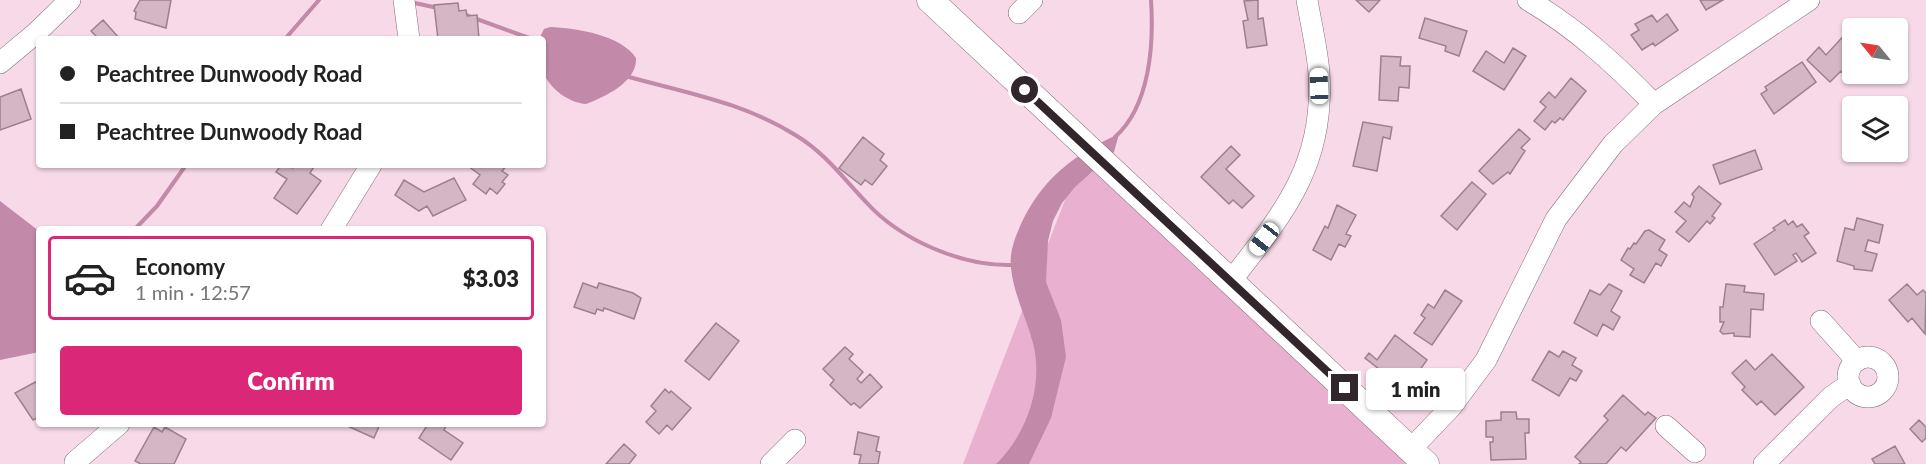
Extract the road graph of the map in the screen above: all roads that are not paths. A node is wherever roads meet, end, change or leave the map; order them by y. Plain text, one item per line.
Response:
1 (70, 0) edge
2 (404, 0) edge
3 (930, 0) edge
4 (1307, 0) edge
5 (1528, 0) edge
6 (1809, 0) edge
7 (409, 36) edge
8 (0, 63) edge
9 (1654, 104) junction
10 (369, 168) edge
11 (333, 226) edge
12 (1230, 282) junction
13 (1821, 321) dead end
14 (1857, 361) junction
15 (1850, 384) junction
16 (1666, 426) dead end
17 (116, 427) edge
18 (795, 440) dead end
19 (1695, 452) dead end
20 (1418, 457) edge
21 (75, 462) dead end
22 (771, 464) edge
23 (1764, 464) edge

1 - 8 street
2 - 7 street
3 - 12 main road
4 - 12 street
5 - 9 street
6 - 9 street
9 - 20 street
10 - 11 street
12 - 20 main road
13 - 14 street
14 - 15 street
14 - 15 street
15 - 23 street
16 - 19 street
17 - 21 street
18 - 22 street

